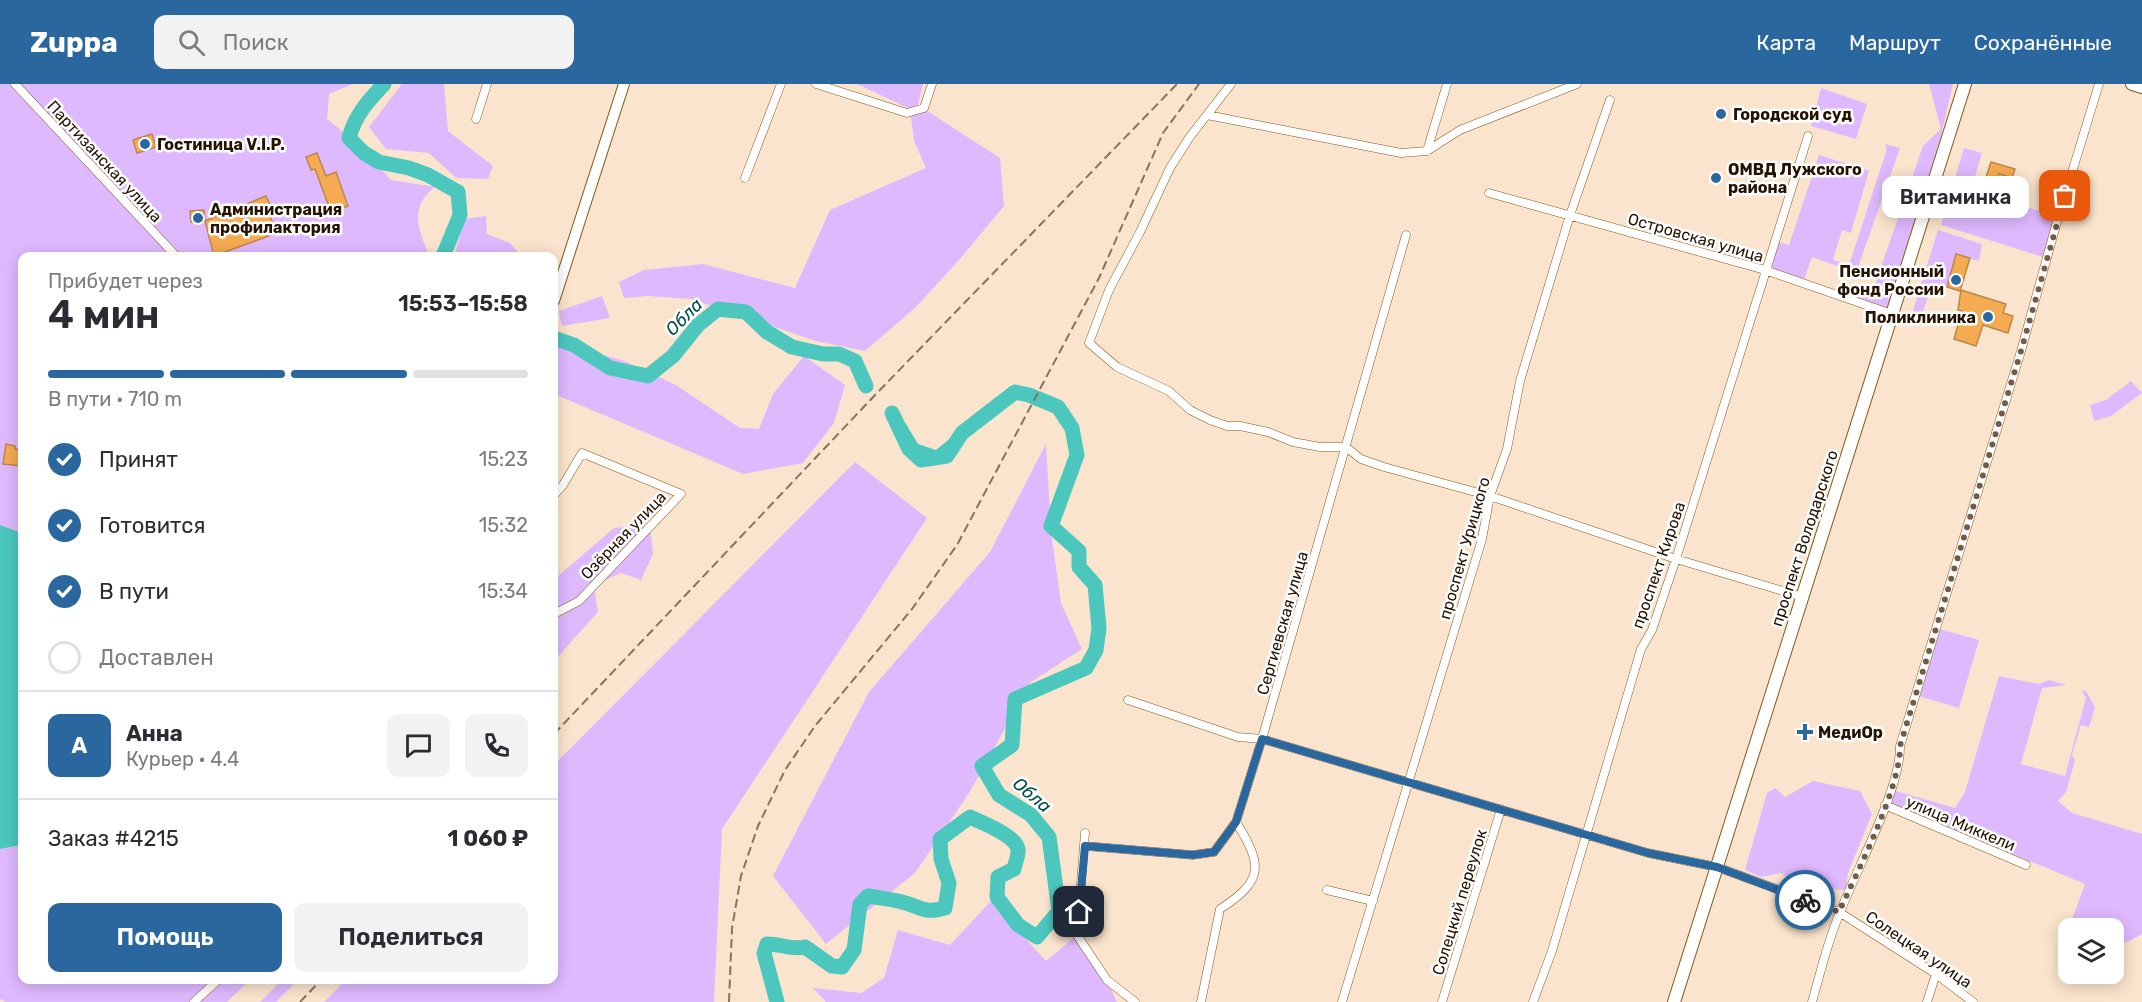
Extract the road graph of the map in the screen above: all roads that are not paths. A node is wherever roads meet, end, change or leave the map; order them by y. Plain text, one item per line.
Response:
1 (15, 84) edge
2 (488, 84) edge
3 (624, 84) edge
4 (781, 84) edge
5 (816, 84) edge
6 (932, 84) edge
7 (1231, 84) edge
8 (1447, 84) edge
9 (1577, 84) edge
10 (1965, 84) edge
11 (2099, 84) edge
12 (2133, 84) edge
13 (2142, 87) edge
14 (1610, 100) dead end
15 (1207, 115) junction
16 (476, 119) dead end
17 (1808, 136) dead end
18 (1427, 151) junction
19 (745, 178) dead end
20 (1489, 193) dead end
21 (1570, 215) junction
22 (1406, 235) dead end
23 (172, 252) edge
24 (1765, 270) junction
25 (558, 289) edge
26 (1892, 314) junction
27 (1346, 447) junction
28 (558, 491) edge
29 (1490, 496) junction
30 (1676, 559) junction
31 (1803, 597) junction
32 (558, 612) edge
33 (1128, 700) dead end
34 (1262, 739) junction
35 (1408, 781) junction
36 (1886, 805) junction
37 (1501, 809) junction
38 (1236, 822) junction
39 (1085, 833) dead end
40 (1586, 834) junction
41 (1085, 846) junction
42 (2026, 865) dead end
43 (1717, 867) junction
44 (1327, 890) dead end
45 (1373, 901) junction
46 (1839, 912) junction
47 (1936, 974) junction
48 (214, 984) edge
49 (194, 1002) edge
50 (1135, 1002) edge
51 (1201, 1002) edge
52 (1341, 1002) edge
53 (1442, 1002) edge
54 (1533, 1002) edge
55 (1674, 1002) edge
56 (1812, 1002) edge
57 (1927, 1002) edge
58 (1973, 1002) edge

1 - 23 street, Партизанская улица
2 - 16 street
3 - 25 street
4 - 19 street
5 - 6 street
7 - 15 street
8 - 18 street
9 - 18 street
10 - 26 main road, проспект Володарского
11 - 36 street
12 - 13 main road
14 - 21 street, проспект Урицкого
15 - 18 street
15 - 27 street
17 - 24 street, проспект Кирова
20 - 21 street, Островская улица
21 - 24 street, Островская улица
21 - 29 street, проспект Урицкого
22 - 27 street, Сергиевская улица
24 - 26 street, Островская улица
24 - 30 street, проспект Кирова
26 - 31 main road, проспект Володарского
27 - 29 street
27 - 34 street, Сергиевская улица
28 - 32 street, Озёрная улица
29 - 30 street
29 - 35 street, проспект Урицкого
30 - 31 street
30 - 40 street, проспект Кирова
31 - 43 main road, проспект Володарского
33 - 34 street, Солецкая улица
34 - 35 street, Солецкая улица
34 - 38 street, Сергиевская улица
35 - 37 street, Солецкая улица
35 - 45 street, проспект Урицкого
36 - 42 street, улица Миккели
36 - 46 street
37 - 40 street, Солецкая улица
37 - 53 street, Солецкий переулок
38 - 41 street, Сергиевская улица
38 - 51 street
39 - 41 street
40 - 43 street, Солецкая улица
40 - 54 street, проспект Кирова
41 - 50 street
43 - 46 street, Солецкая улица
43 - 55 main road, проспект Володарского
44 - 45 street
45 - 52 street, проспект Урицкого
46 - 47 street, Солецкая улица
46 - 56 street
47 - 57 street
47 - 58 street, Солецкая улица
48 - 49 street

